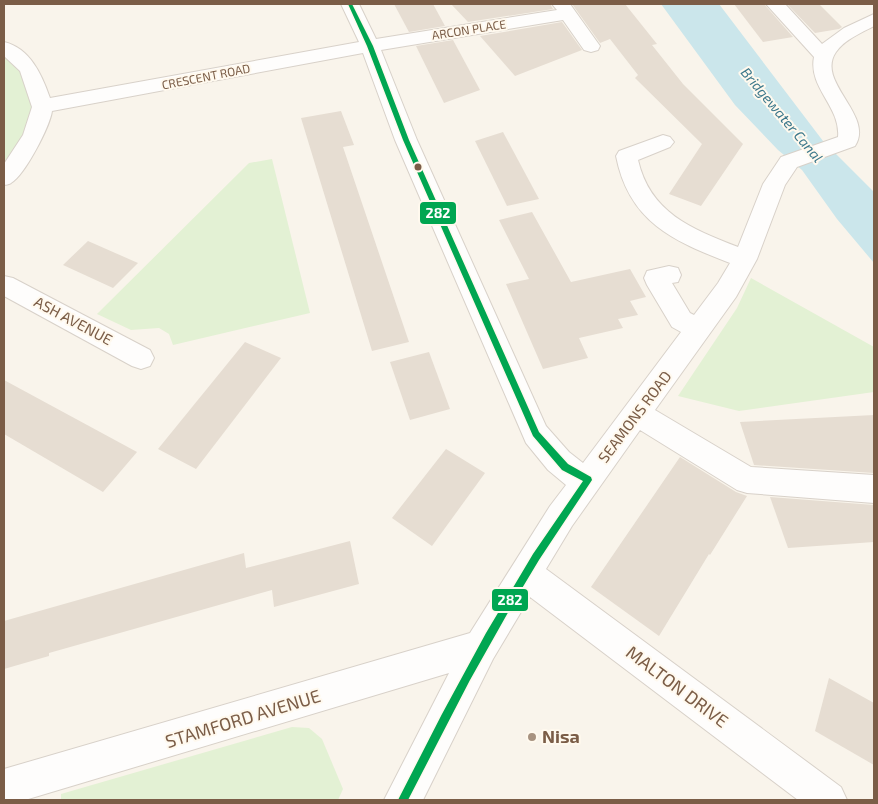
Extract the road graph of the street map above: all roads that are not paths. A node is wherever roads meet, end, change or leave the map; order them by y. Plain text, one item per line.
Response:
1 (350, 4) edge
2 (775, 4) edge
3 (565, 9) edge
4 (874, 19) edge
5 (370, 46) junction
6 (591, 46) dead end
7 (4, 48) edge
8 (824, 58) junction
9 (42, 106) junction
10 (663, 142) dead end
11 (4, 178) edge
12 (745, 259) junction
13 (669, 274) dead end
14 (4, 285) edge
15 (699, 329) junction
16 (142, 358) dead end
17 (637, 414) junction
18 (588, 480) junction
19 (874, 489) edge
20 (526, 574) junction
21 (481, 648) junction
22 (4, 788) edge
23 (403, 800) edge
24 (828, 800) edge

1 - 5 street
2 - 8 street
3 - 5 street, ARCON PLACE
3 - 6 street
4 - 8 street
5 - 9 street, CRESCENT ROAD
5 - 18 street
7 - 9 street
8 - 12 street, SEAMONS ROAD
9 - 11 street
10 - 12 street
12 - 15 street, SEAMONS ROAD
13 - 15 street
14 - 16 street, ASH AVENUE
15 - 17 street, SEAMONS ROAD
17 - 18 street, SEAMONS ROAD
17 - 19 street
18 - 20 street, SEAMONS ROAD
20 - 21 street, SEAMONS ROAD
20 - 24 street, MALTON DRIVE
21 - 22 street, STAMFORD AVENUE
21 - 23 street, SEAMONS ROAD

